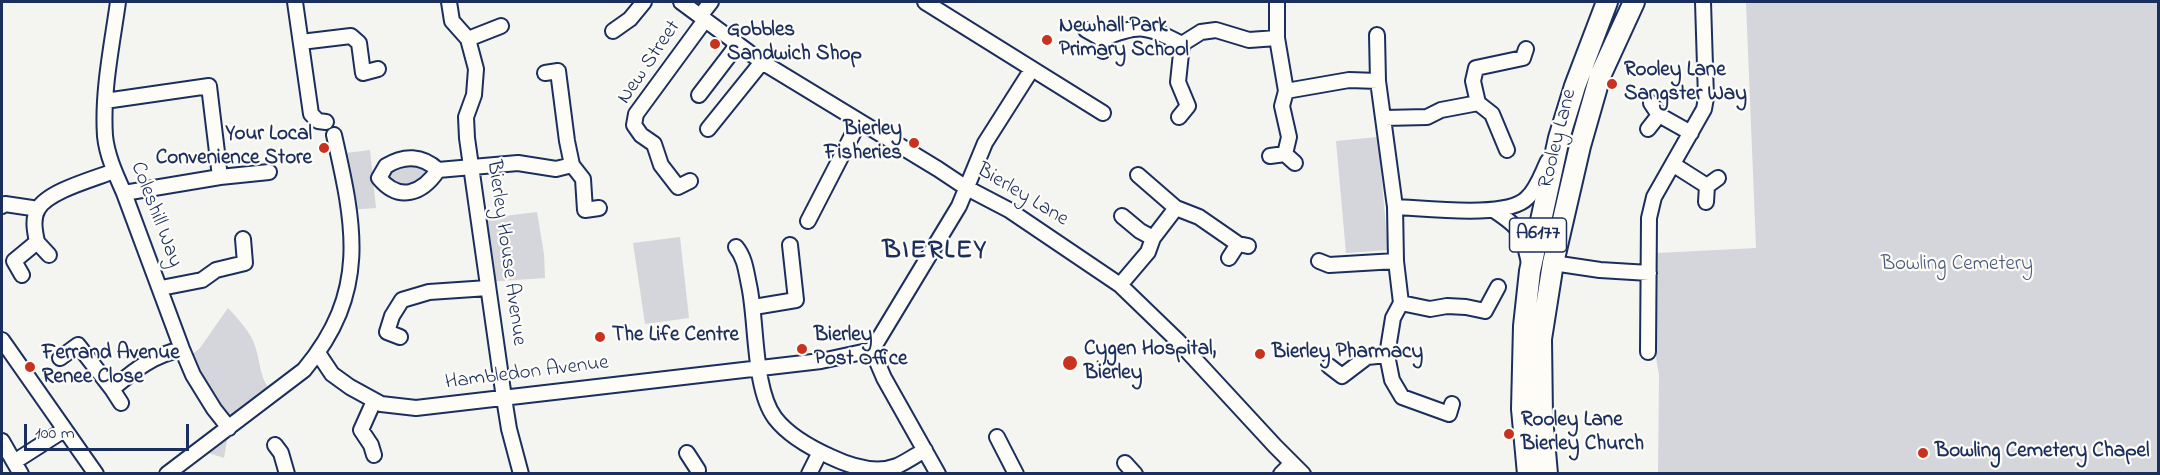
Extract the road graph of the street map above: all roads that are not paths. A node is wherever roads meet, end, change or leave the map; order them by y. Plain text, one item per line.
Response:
1 (118, 2) edge
2 (295, 2) edge
3 (449, 2) edge
4 (644, 2) edge
5 (681, 2) edge
6 (711, 2) edge
7 (925, 2) edge
8 (1277, 2) edge
9 (1607, 2) edge
10 (1634, 2) edge
11 (1703, 7) edge
12 (1688, 13) dead end
13 (703, 18) junction
14 (501, 26) dead end
15 (1086, 30) dead end
16 (613, 31) dead end
17 (1377, 36) dead end
18 (1277, 38) junction
19 (468, 39) junction
20 (301, 42) junction
21 (738, 44) junction
22 (1182, 44) junction
23 (762, 62) junction
24 (1536, 64) dead end
25 (378, 69) dead end
26 (1032, 69) junction
27 (545, 73) dead end
28 (1378, 81) junction
29 (1286, 91) junction
30 (699, 95) dead end
31 (105, 101) junction
32 (1478, 103) junction
33 (1103, 113) dead end
34 (1179, 117) dead end
35 (1384, 118) junction
36 (327, 122) dead end
37 (859, 122) junction
38 (714, 126) dead end
39 (1648, 129) dead end
40 (1691, 133) junction
41 (334, 135) dead end
42 (1559, 138) junction
43 (1507, 150) dead end
44 (1270, 156) dead end
45 (572, 165) junction
46 (1674, 165) junction
47 (472, 168) junction
48 (438, 170) dead end
49 (114, 171) junction
50 (269, 172) dead end
51 (1138, 175) dead end
52 (220, 177) junction
53 (965, 187) junction
54 (678, 188) dead end
55 (124, 193) junction
56 (1706, 202) dead end
57 (2, 204) edge
58 (1395, 207) junction
59 (1176, 208) junction
60 (37, 210) junction
61 (1496, 211) junction
62 (588, 213) dead end
63 (1122, 216) dead end
64 (808, 221) dead end
65 (1153, 238) junction
66 (243, 240) dead end
67 (37, 242) junction
68 (790, 245) dead end
69 (736, 247) dead end
70 (49, 255) dead end
71 (1229, 258) dead end
72 (1396, 261) junction
73 (1553, 263) junction
74 (1325, 268) dead end
75 (1530, 271) junction
76 (1649, 273) junction
77 (22, 274) dead end
78 (1120, 285) junction
79 (1498, 287) dead end
80 (161, 288) junction
81 (488, 288) junction
82 (1401, 303) junction
83 (754, 308) junction
84 (400, 336) dead end
85 (2, 340) edge
86 (182, 349) junction
87 (872, 351) junction
88 (1648, 351) dead end
89 (318, 354) junction
90 (1387, 355) junction
91 (60, 358) dead end
92 (1329, 366) dead end
93 (759, 368) junction
94 (111, 389) junction
95 (504, 398) junction
96 (374, 401) junction
97 (121, 403) dead end
98 (1449, 414) dead end
99 (229, 428) junction
100 (64, 430) junction
101 (997, 437) dead end
102 (2, 441) edge
103 (274, 445) dead end
104 (925, 450) junction
105 (820, 452) junction
106 (687, 453) dead end
107 (374, 455) dead end
108 (1125, 463) dead end
109 (1292, 463) junction
110 (18, 468) edge
111 (697, 472) edge
112 (96, 474) edge
113 (167, 474) edge
114 (287, 474) edge
115 (521, 474) edge
116 (809, 474) edge
117 (938, 474) edge
118 (1016, 474) edge
119 (1135, 474) edge
120 (1281, 474) edge
121 (1303, 474) edge
122 (1528, 474) edge
123 (1547, 474) edge

1 - 31 street, Coleshill Way
2 - 20 street
3 - 19 street, Bierley House Avenue
4 - 16 street
5 - 13 street, Bierley Lane
6 - 13 street
7 - 26 street
8 - 18 street
9 - 42 highway, Rooley Lane / A6177
10 - 73 highway, Rooley Lane / A6177
11 - 12 street
11 - 40 street
13 - 21 street, Bierley Lane
13 - 54 street, New Street
14 - 19 street
15 - 22 street
17 - 28 street
18 - 22 street
18 - 29 street
19 - 47 street, Bierley House Avenue
20 - 25 street
20 - 36 street
21 - 23 street, Bierley Lane
21 - 30 street
22 - 34 street
23 - 37 street, Bierley Lane
23 - 38 street
24 - 32 street
26 - 33 street
26 - 53 street
27 - 45 street
28 - 29 street
28 - 35 street
29 - 44 street
31 - 49 street, Coleshill Way
31 - 52 street
32 - 35 street
32 - 43 street
35 - 58 street
37 - 53 street, Bierley Lane
37 - 64 street
39 - 40 street
40 - 46 street
41 - 89 street
42 - 61 street
42 - 75 highway, Rooley Lane / A6177
45 - 47 street
45 - 62 street
46 - 56 street
46 - 76 street
47 - 48 street
47 - 81 street, Bierley House Avenue
49 - 55 street, Coleshill Way
49 - 60 street
50 - 52 street
51 - 59 street
52 - 55 street
53 - 78 street, Bierley Lane
53 - 87 street
55 - 80 street, Coleshill Way
57 - 60 street
58 - 61 street
58 - 72 street
59 - 65 street
59 - 71 street
60 - 67 street
61 - 75 street
63 - 65 street
65 - 78 street
66 - 80 street
67 - 70 street
67 - 77 street
68 - 83 street
69 - 83 street
72 - 74 street
72 - 82 street
73 - 76 street
73 - 123 highway, Rooley Lane / A6177
75 - 122 highway, Rooley Lane / A6177
76 - 88 street
78 - 109 street, Bierley Lane
79 - 82 street
80 - 86 street, Coleshill Way
81 - 84 street
81 - 95 street, Bierley House Avenue
82 - 90 street
83 - 93 street
85 - 100 street
86 - 94 street
86 - 99 street, Coleshill Way
87 - 93 street, Hambledon Avenue
87 - 104 street
89 - 96 street, Hambledon Avenue
89 - 99 street
90 - 92 street
90 - 98 street
91 - 94 street
93 - 95 street, Hambledon Avenue
93 - 105 street
94 - 97 street
95 - 96 street, Hambledon Avenue
95 - 115 street, Bierley House Avenue
96 - 107 street
99 - 113 street
100 - 110 street
100 - 112 street
101 - 118 street
102 - 110 street
103 - 114 street
104 - 105 street
104 - 117 street
105 - 116 street
106 - 111 street
108 - 119 street
109 - 120 street
109 - 121 street, Bierley Lane

